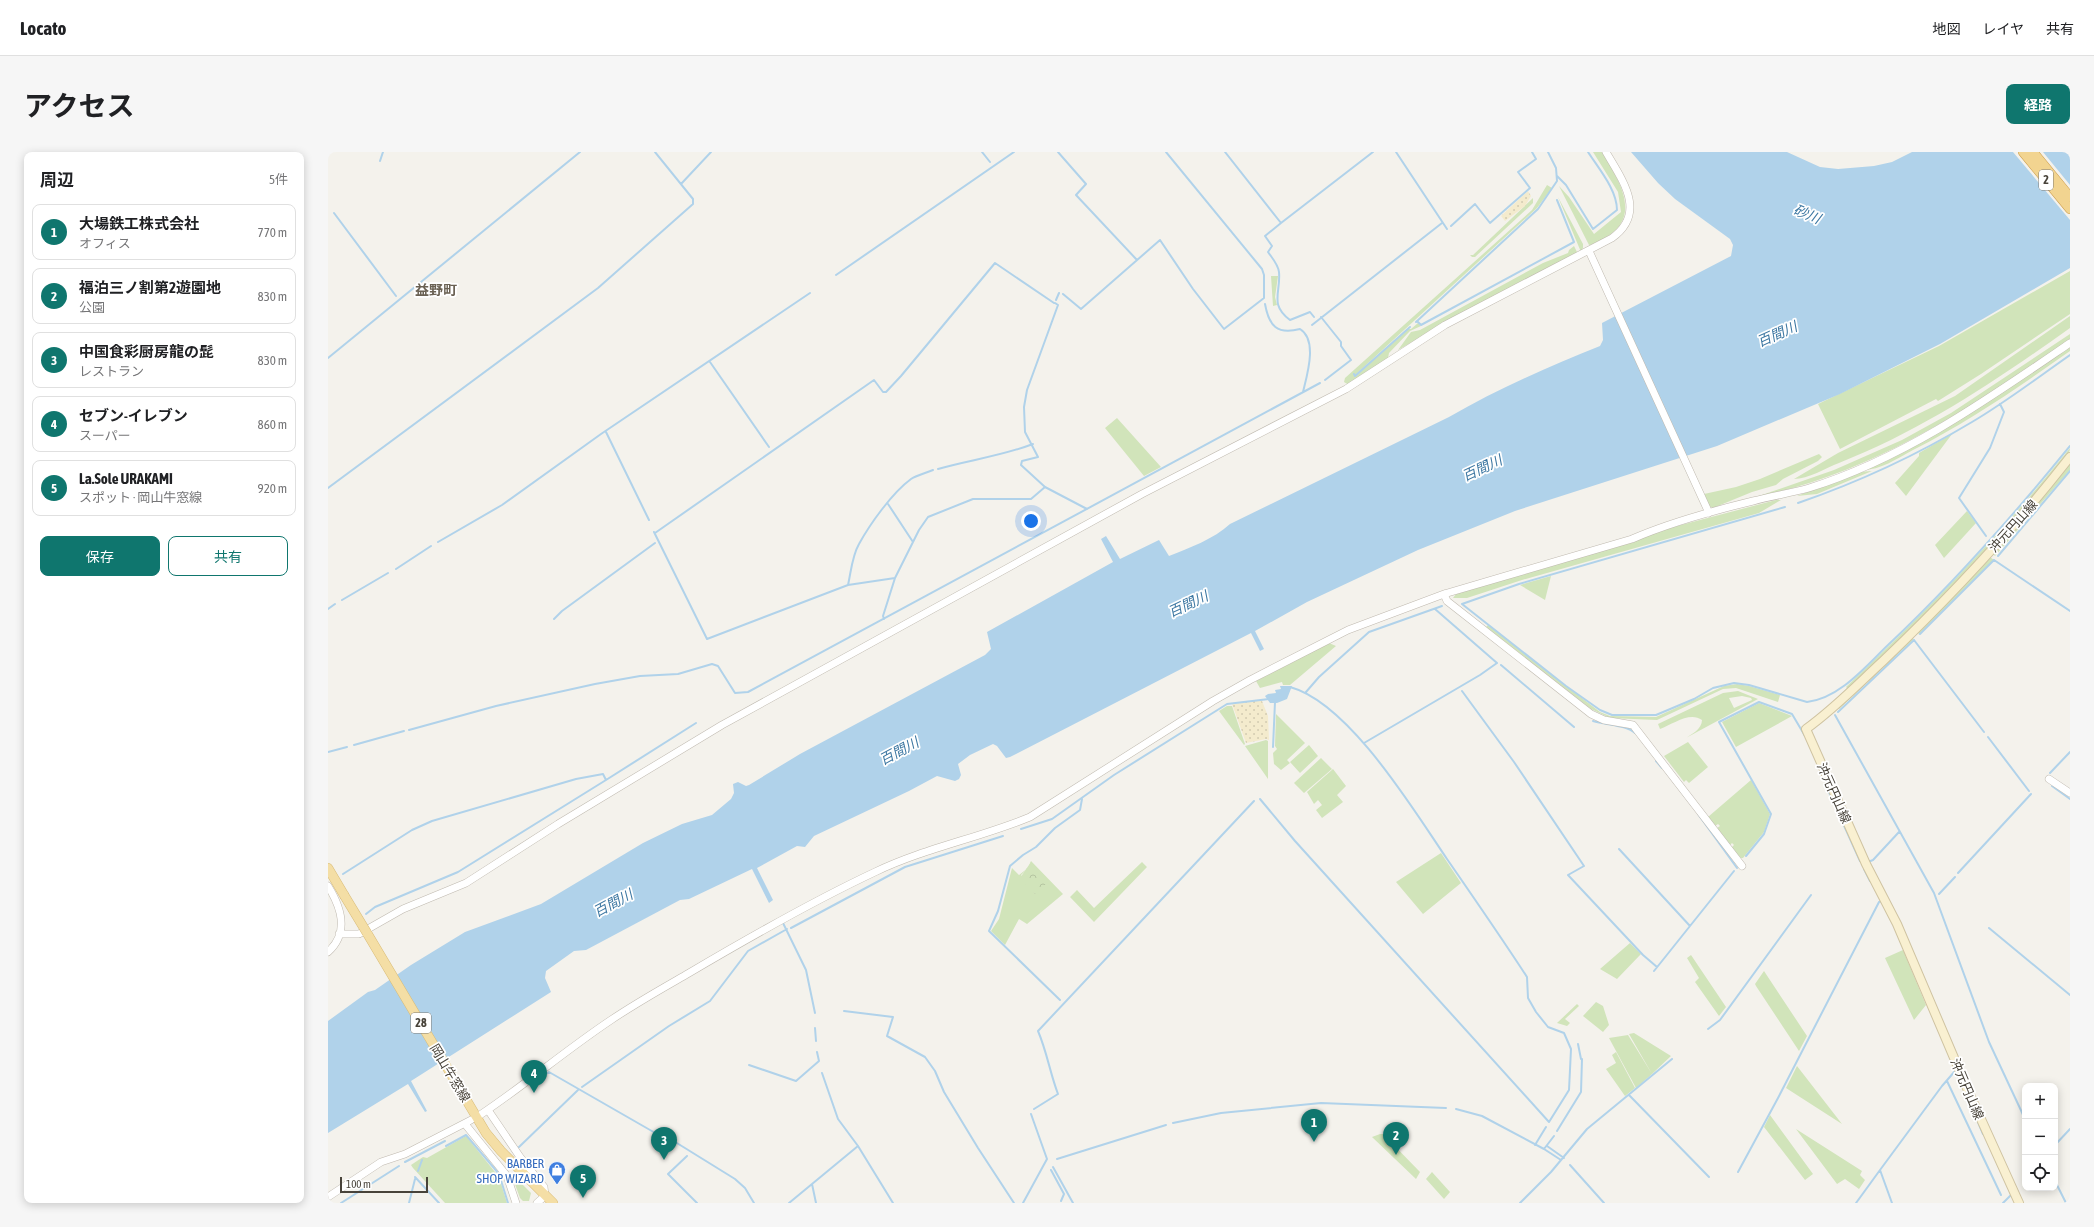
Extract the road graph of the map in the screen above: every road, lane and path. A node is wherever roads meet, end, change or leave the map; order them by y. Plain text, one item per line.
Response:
1 (1606, 152) edge
2 (2023, 152) edge
3 (2033, 152) edge
4 (2070, 197) edge
5 (2070, 209) edge
6 (1589, 251) junction
7 (2070, 343) edge
8 (2070, 457) edge
9 (1709, 513) junction
10 (1444, 594) junction
11 (2049, 779) dead end
12 (2070, 793) edge
13 (1742, 866) dead end
14 (328, 868) edge
15 (328, 886) edge
16 (339, 934) junction
17 (328, 952) edge
18 (488, 1110) junction
19 (480, 1114) dead end
20 (545, 1196) junction
21 (328, 1197) edge
22 (516, 1203) edge
23 (537, 1203) edge
24 (553, 1203) edge
25 (2019, 1203) edge

1 - 6 street
2 - 5 highway, 2
3 - 4 highway, 2
6 - 9 street
6 - 16 street
7 - 9 street
8 - 25 main road, 沖元円山線
9 - 10 street
10 - 13 street
10 - 18 street
11 - 12 street
14 - 20 main road, 岡山牛窓線 / 28, bridge
15 - 16 street
16 - 17 street
18 - 19 street
18 - 20 street
20 - 23 street
20 - 24 main road, 岡山牛窓線 / 28
21 - 22 street

